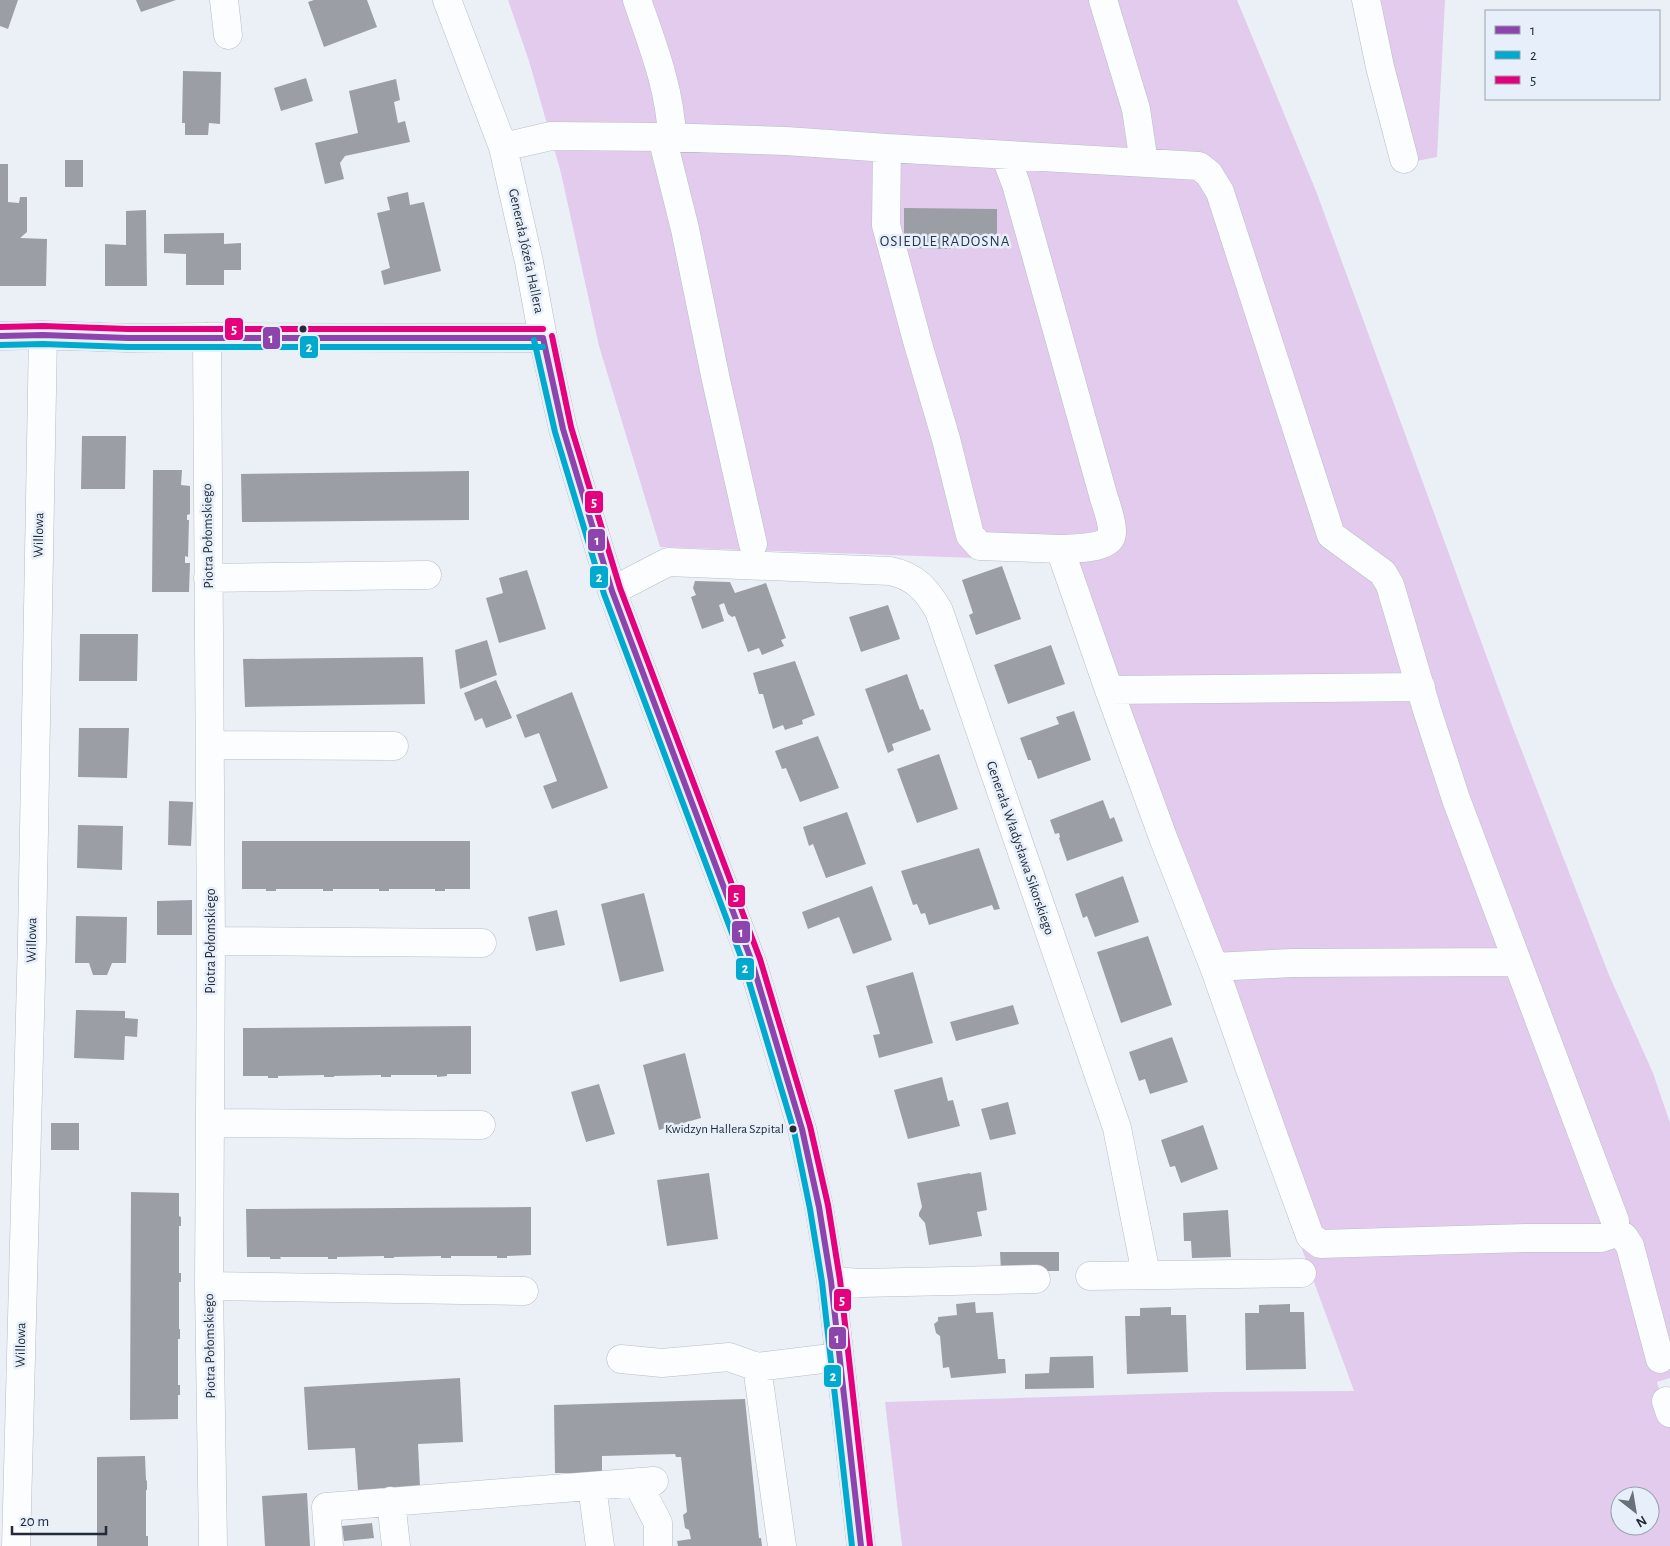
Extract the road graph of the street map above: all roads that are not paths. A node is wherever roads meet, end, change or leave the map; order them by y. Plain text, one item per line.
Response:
1 (224, 0) edge
2 (446, 0) edge
3 (637, 0) edge
4 (1103, 0) edge
5 (1366, 0) edge
6 (228, 35) dead end
7 (667, 137) junction
8 (503, 147) junction
9 (887, 148) junction
10 (1005, 155) junction
11 (1404, 159) dead end
12 (1144, 163) junction
13 (43, 334) junction
14 (0, 336) edge
15 (207, 337) junction
16 (543, 338) junction
17 (753, 544) dead end
18 (1060, 550) junction
19 (427, 575) dead end
20 (208, 578) junction
21 (612, 591) junction
22 (1421, 688) junction
23 (1109, 690) junction
24 (210, 745) junction
25 (394, 746) dead end
26 (211, 942) junction
27 (482, 943) dead end
28 (1516, 962) junction
29 (1214, 966) junction
30 (210, 1122) junction
31 (481, 1125) dead end
32 (1616, 1230) junction
33 (1302, 1273) dead end
34 (1146, 1274) junction
35 (1090, 1276) dead end
36 (1036, 1279) dead end
37 (831, 1281) junction
38 (209, 1286) junction
39 (524, 1291) dead end
40 (840, 1358) junction
41 (621, 1359) dead end
42 (1660, 1359) dead end
43 (757, 1367) junction
44 (592, 1486) junction
45 (391, 1501) junction
46 (8, 1525) edge
47 (16, 1546) edge
48 (213, 1546) edge
49 (329, 1546) edge
50 (396, 1546) edge
51 (600, 1546) edge
52 (658, 1546) edge
53 (782, 1546) edge
54 (861, 1546) edge

1 - 6 street
2 - 8 street, Generała Józefa Hallera
3 - 7 street
4 - 12 street
5 - 11 street
7 - 8 street
7 - 9 street
7 - 17 street
8 - 16 street, Generała Józefa Hallera
9 - 10 street
9 - 18 street
10 - 12 street
10 - 18 street
12 - 22 street
13 - 14 street
13 - 15 street
13 - 46 street, Willowa
15 - 16 street
15 - 20 street, Piotra Połomskiego
16 - 21 street, Generała Józefa Hallera
18 - 23 street
19 - 20 street
20 - 24 street, Piotra Połomskiego
21 - 34 street, Generała Władysława Sikorskiego
21 - 37 street, Generała Józefa Hallera
22 - 23 street
22 - 28 street
23 - 29 street
24 - 25 street
24 - 26 street, Piotra Połomskiego
26 - 27 street
26 - 30 street, Piotra Połomskiego
28 - 29 street
28 - 32 street
29 - 32 street
30 - 31 street
30 - 38 street, Piotra Połomskiego
32 - 42 street
33 - 34 street
34 - 35 street
36 - 37 street
37 - 40 street, Generała Józefa Hallera
38 - 39 street
38 - 48 street, Piotra Połomskiego
40 - 43 street
40 - 54 street, Generała Józefa Hallera
41 - 43 street
43 - 53 street
44 - 45 street
44 - 51 street
44 - 52 street
45 - 49 street
45 - 50 street
46 - 47 street, Willowa

